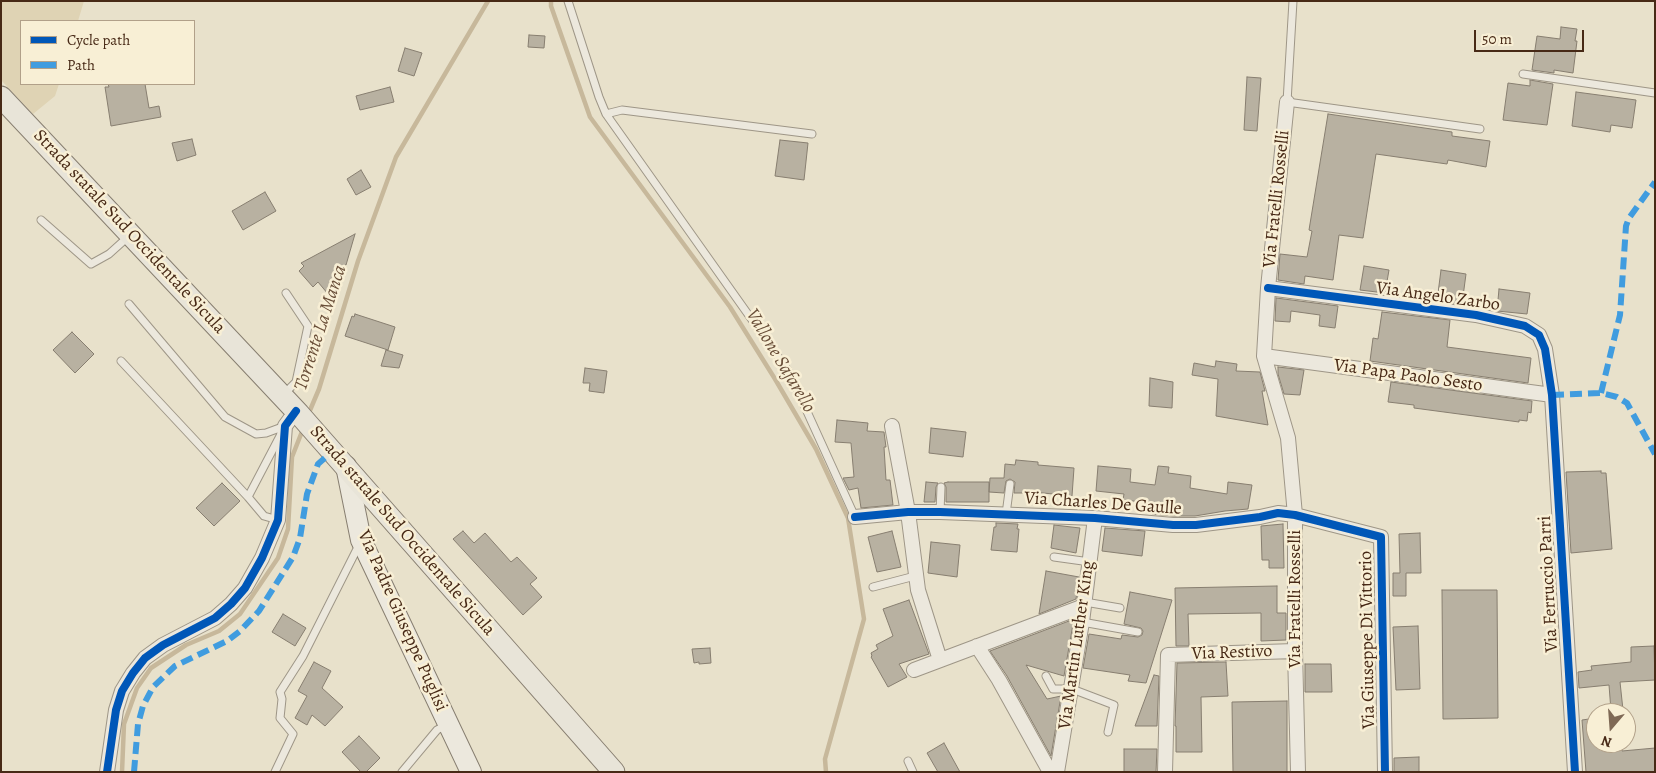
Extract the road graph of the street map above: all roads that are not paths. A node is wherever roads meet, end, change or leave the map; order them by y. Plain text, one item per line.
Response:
1 (568, 1) edge
2 (1294, 1) edge
3 (1523, 74) dead end
4 (1655, 92) edge
5 (1, 97) edge
6 (1287, 102) junction
7 (606, 114) junction
8 (1480, 129) dead end
9 (812, 134) dead end
10 (40, 220) dead end
11 (131, 234) junction
12 (1268, 288) junction
13 (286, 293) dead end
14 (129, 304) dead end
15 (1264, 356) junction
16 (121, 361) dead end
17 (1552, 395) junction
18 (295, 415) junction
19 (892, 426) dead end
20 (346, 466) junction
21 (1010, 484) dead end
22 (941, 487) dead end
23 (248, 497) junction
24 (908, 512) junction
25 (940, 512) junction
26 (1006, 514) junction
27 (1295, 515) junction
28 (855, 517) joint
29 (1095, 518) junction
30 (278, 520) junction
31 (361, 540) junction
32 (1054, 556) dead end
33 (1090, 562) junction
34 (915, 576) junction
35 (872, 587) dead end
36 (1084, 604) junction
37 (1120, 608) dead end
38 (1082, 622) junction
39 (1138, 632) dead end
40 (977, 646) junction
41 (1295, 652) junction
42 (940, 660) junction
43 (914, 670) dead end
44 (1046, 676) dead end
45 (1072, 689) junction
46 (447, 724) junction
47 (1108, 732) dead end
48 (908, 761) dead end
49 (108, 772) edge
50 (275, 772) edge
51 (402, 772) edge
52 (470, 772) edge
53 (614, 772) edge
54 (913, 772) edge
55 (1050, 772) edge
56 (1057, 772) edge
57 (1165, 772) edge
58 (1298, 772) edge
59 (1385, 772) edge
60 (1575, 772) edge

1 - 7 lane
2 - 6 lane
3 - 4 lane
5 - 11 main road, Strada statale Sud Occidentale Sicula
6 - 8 lane
6 - 12 street, Via Fratelli Rosselli
7 - 9 lane
7 - 28 lane
10 - 11 lane
11 - 18 main road, Strada statale Sud Occidentale Sicula
12 - 15 street, Via Fratelli Rosselli
12 - 17 street, Via Angelo Zarbo
13 - 18 lane
14 - 18 lane
15 - 17 street, Via Papa Paolo Sesto
15 - 27 street, Via Fratelli Rosselli
16 - 23 lane
17 - 60 street, Via Ferruccio Parri
18 - 20 main road, Strada statale Sud Occidentale Sicula
18 - 23 lane
18 - 30 street
19 - 24 street
20 - 31 main road, Via Padre Giuseppe Puglisi
20 - 53 main road, Strada statale Sud Occidentale Sicula
21 - 26 lane
22 - 25 lane
23 - 30 lane
24 - 25 street, Via Charles De Gaulle
24 - 28 street, Via Charles De Gaulle
24 - 34 street
25 - 26 street, Via Charles De Gaulle
26 - 29 street, Via Charles De Gaulle
27 - 29 street, Via Charles De Gaulle
27 - 41 street, Via Fratelli Rosselli
27 - 59 street, Via Giuseppe Di Vittorio
29 - 33 street, Via Martin Luther King
30 - 49 street
31 - 46 main road, Via Padre Giuseppe Puglisi
31 - 50 lane
32 - 33 lane
33 - 36 street, Via Martin Luther King
34 - 35 lane
34 - 42 street
36 - 37 lane
36 - 38 street, Via Martin Luther King
36 - 40 street
38 - 39 lane
38 - 45 street, Via Martin Luther King
40 - 42 street
40 - 55 street
41 - 57 street, Via Restivo
41 - 58 street, Via Fratelli Rosselli
42 - 43 street
44 - 45 lane
45 - 47 lane
45 - 56 street, Via Martin Luther King
46 - 51 lane
46 - 52 main road, Via Padre Giuseppe Puglisi
48 - 54 lane

